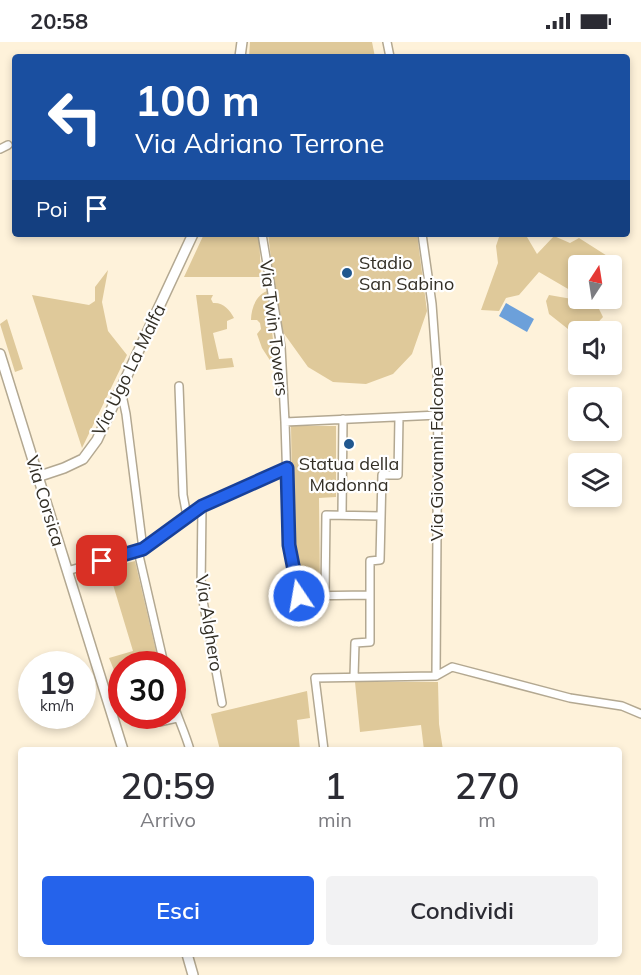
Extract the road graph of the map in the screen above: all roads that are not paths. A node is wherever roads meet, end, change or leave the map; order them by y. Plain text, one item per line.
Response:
1 (8, 145) dead end
2 (0, 149) edge
3 (192, 237) edge
4 (262, 237) edge
5 (422, 237) edge
6 (0, 354) edge
7 (179, 386) dead end
8 (121, 390) junction
9 (439, 415) junction
10 (399, 417) junction
11 (343, 419) junction
12 (285, 422) junction
13 (287, 468) junction
14 (38, 477) junction
15 (202, 506) junction
16 (342, 515) junction
17 (187, 516) junction
18 (381, 516) junction
19 (140, 550) junction
20 (67, 571) junction
21 (325, 595) junction
22 (370, 595) junction
23 (161, 651) edge
24 (436, 676) junction
25 (354, 677) junction
26 (222, 703) dead end
27 (641, 714) edge
28 (183, 729) edge
29 (122, 747) edge
30 (188, 747) edge
31 (324, 747) edge
32 (188, 957) edge
33 (193, 975) edge

1 - 2 street
3 - 8 street, Via Ugo La Malfa
4 - 12 street, Via Twin Towers
5 - 9 street, Via Giovanni Falcone
6 - 14 street, Via Corsica
7 - 17 street
8 - 14 street, Via Ugo La Malfa
8 - 19 street
9 - 10 street
9 - 24 street, Via Giovanni Falcone
10 - 11 street
10 - 18 street
11 - 12 street
11 - 16 street
12 - 13 street, Via Twin Towers
13 - 15 street
13 - 21 street
14 - 20 street, Via Corsica
15 - 17 street
15 - 26 street, Via Alghero
16 - 18 street
16 - 21 street
17 - 19 street
18 - 22 street
19 - 20 street
19 - 23 street
20 - 29 street, Via Corsica
21 - 22 street
22 - 25 street
24 - 25 street
24 - 27 street
25 - 31 street
28 - 30 street
32 - 33 street

